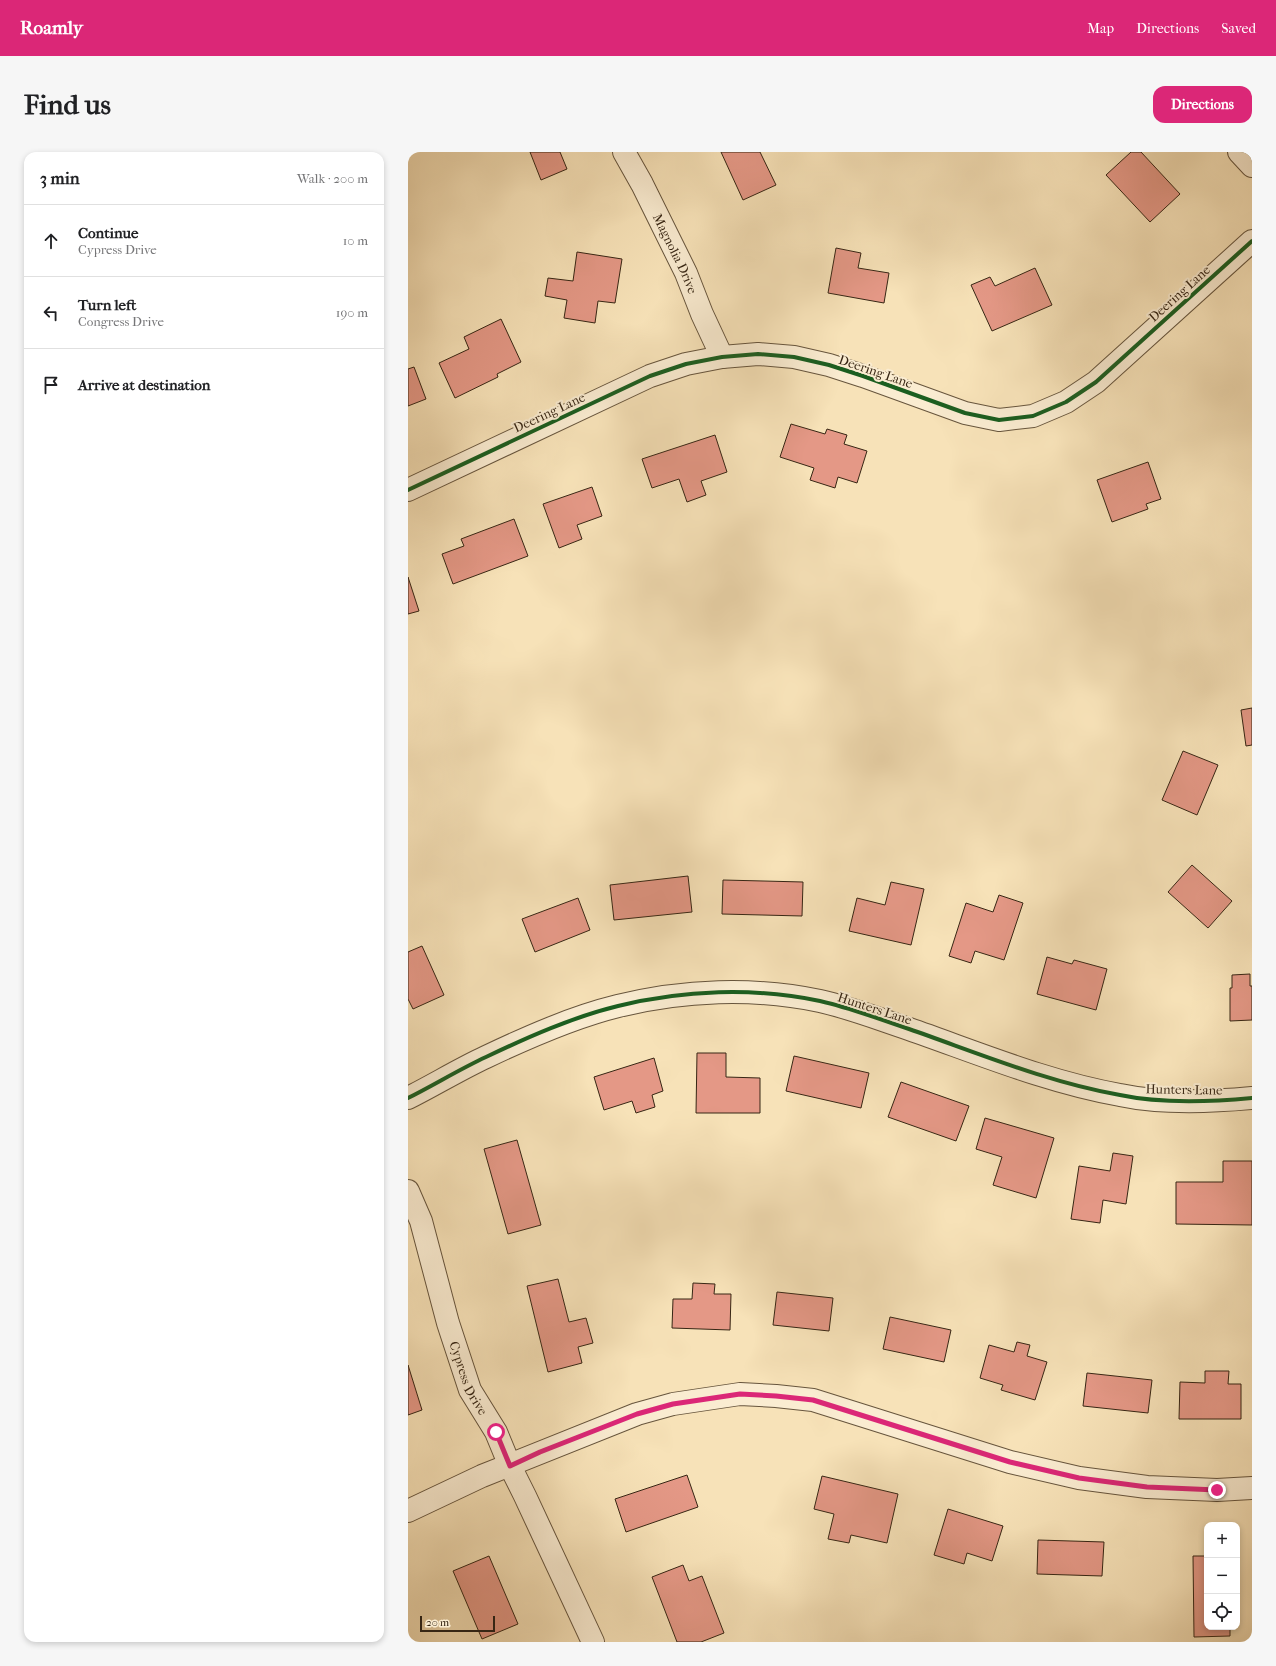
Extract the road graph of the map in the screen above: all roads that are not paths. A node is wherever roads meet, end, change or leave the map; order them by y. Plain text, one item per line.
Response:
1 (624, 152) edge
2 (1239, 152) edge
3 (1252, 166) edge
4 (1252, 241) edge
5 (722, 357) junction
6 (408, 490) edge
7 (408, 1098) edge
8 (1252, 1098) edge
9 (408, 1191) edge
10 (510, 1466) junction
11 (1252, 1488) edge
12 (408, 1511) edge
13 (593, 1642) edge

1 - 5 street, Magnolia Drive
2 - 3 street
4 - 5 street, Deering Lane
5 - 6 street, Deering Lane
7 - 8 street, Hunters Lane
9 - 10 street, Cypress Drive
10 - 11 street
10 - 12 street
10 - 13 street, Cypress Drive

